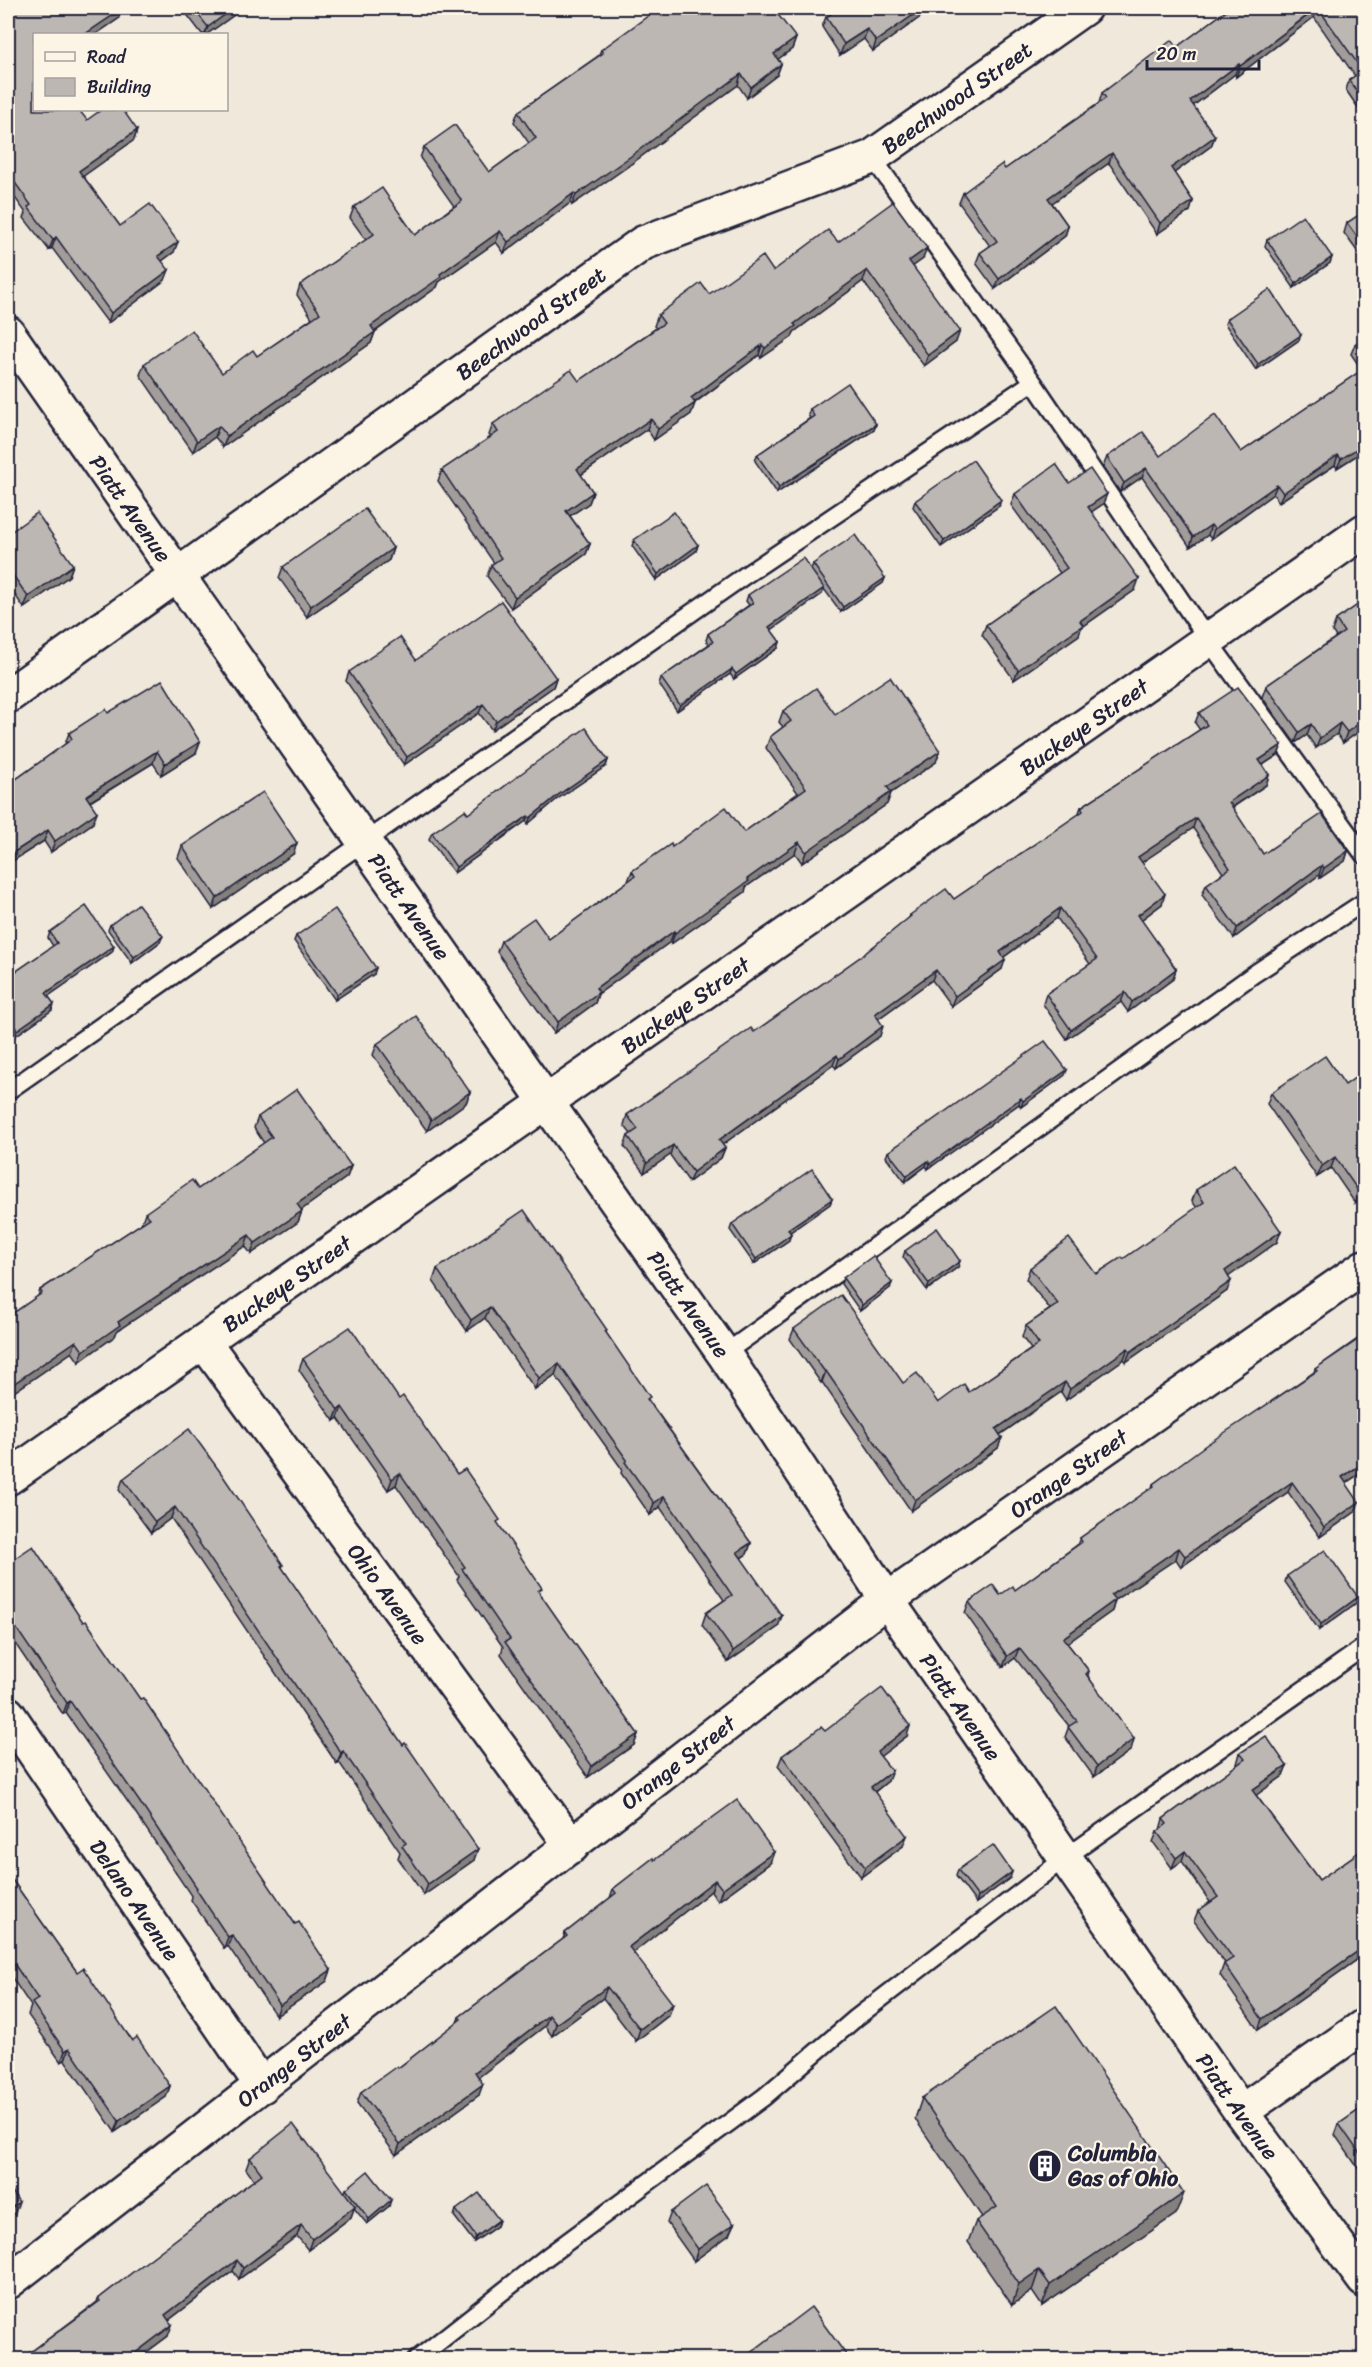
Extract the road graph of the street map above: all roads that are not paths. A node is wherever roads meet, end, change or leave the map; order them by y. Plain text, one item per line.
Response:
1 (1084, 8) edge
2 (872, 157) junction
3 (8, 333) edge
4 (1033, 382) junction
5 (1365, 531) edge
6 (179, 575) junction
7 (1208, 640) junction
8 (8, 696) edge
9 (365, 843) junction
10 (1365, 855) edge
11 (1365, 902) edge
12 (8, 1090) edge
13 (546, 1104) junction
14 (1365, 1267) edge
15 (204, 1342) junction
16 (724, 1354) junction
17 (8, 1478) edge
18 (887, 1600) junction
19 (1365, 1647) edge
20 (8, 1714) edge
21 (572, 1846) junction
22 (1065, 1858) junction
23 (1365, 2026) edge
24 (262, 2086) junction
25 (1241, 2112) junction
26 (1365, 2280) edge
27 (8, 2282) edge
28 (416, 2360) edge

1 - 2 street, Beechwood Street
2 - 4 lane
2 - 6 street, Beechwood Street
3 - 6 street, Piatt Avenue
4 - 7 lane
4 - 9 lane
5 - 7 street, Buckeye Street
6 - 8 street, Beechwood Street
6 - 9 street, Piatt Avenue
7 - 10 lane
7 - 13 street, Buckeye Street
9 - 12 lane
9 - 13 street, Piatt Avenue
11 - 16 lane
13 - 15 street, Buckeye Street
13 - 16 street, Piatt Avenue
14 - 18 street, Orange Street
15 - 17 street, Buckeye Street
15 - 21 street, Ohio Avenue
16 - 18 street, Piatt Avenue
18 - 21 street, Orange Street
18 - 22 street, Piatt Avenue
19 - 22 lane
20 - 24 street, Delano Avenue
21 - 24 street, Orange Street
22 - 25 street, Piatt Avenue
22 - 28 lane
23 - 25 street
24 - 27 street, Orange Street
25 - 26 street, Piatt Avenue

